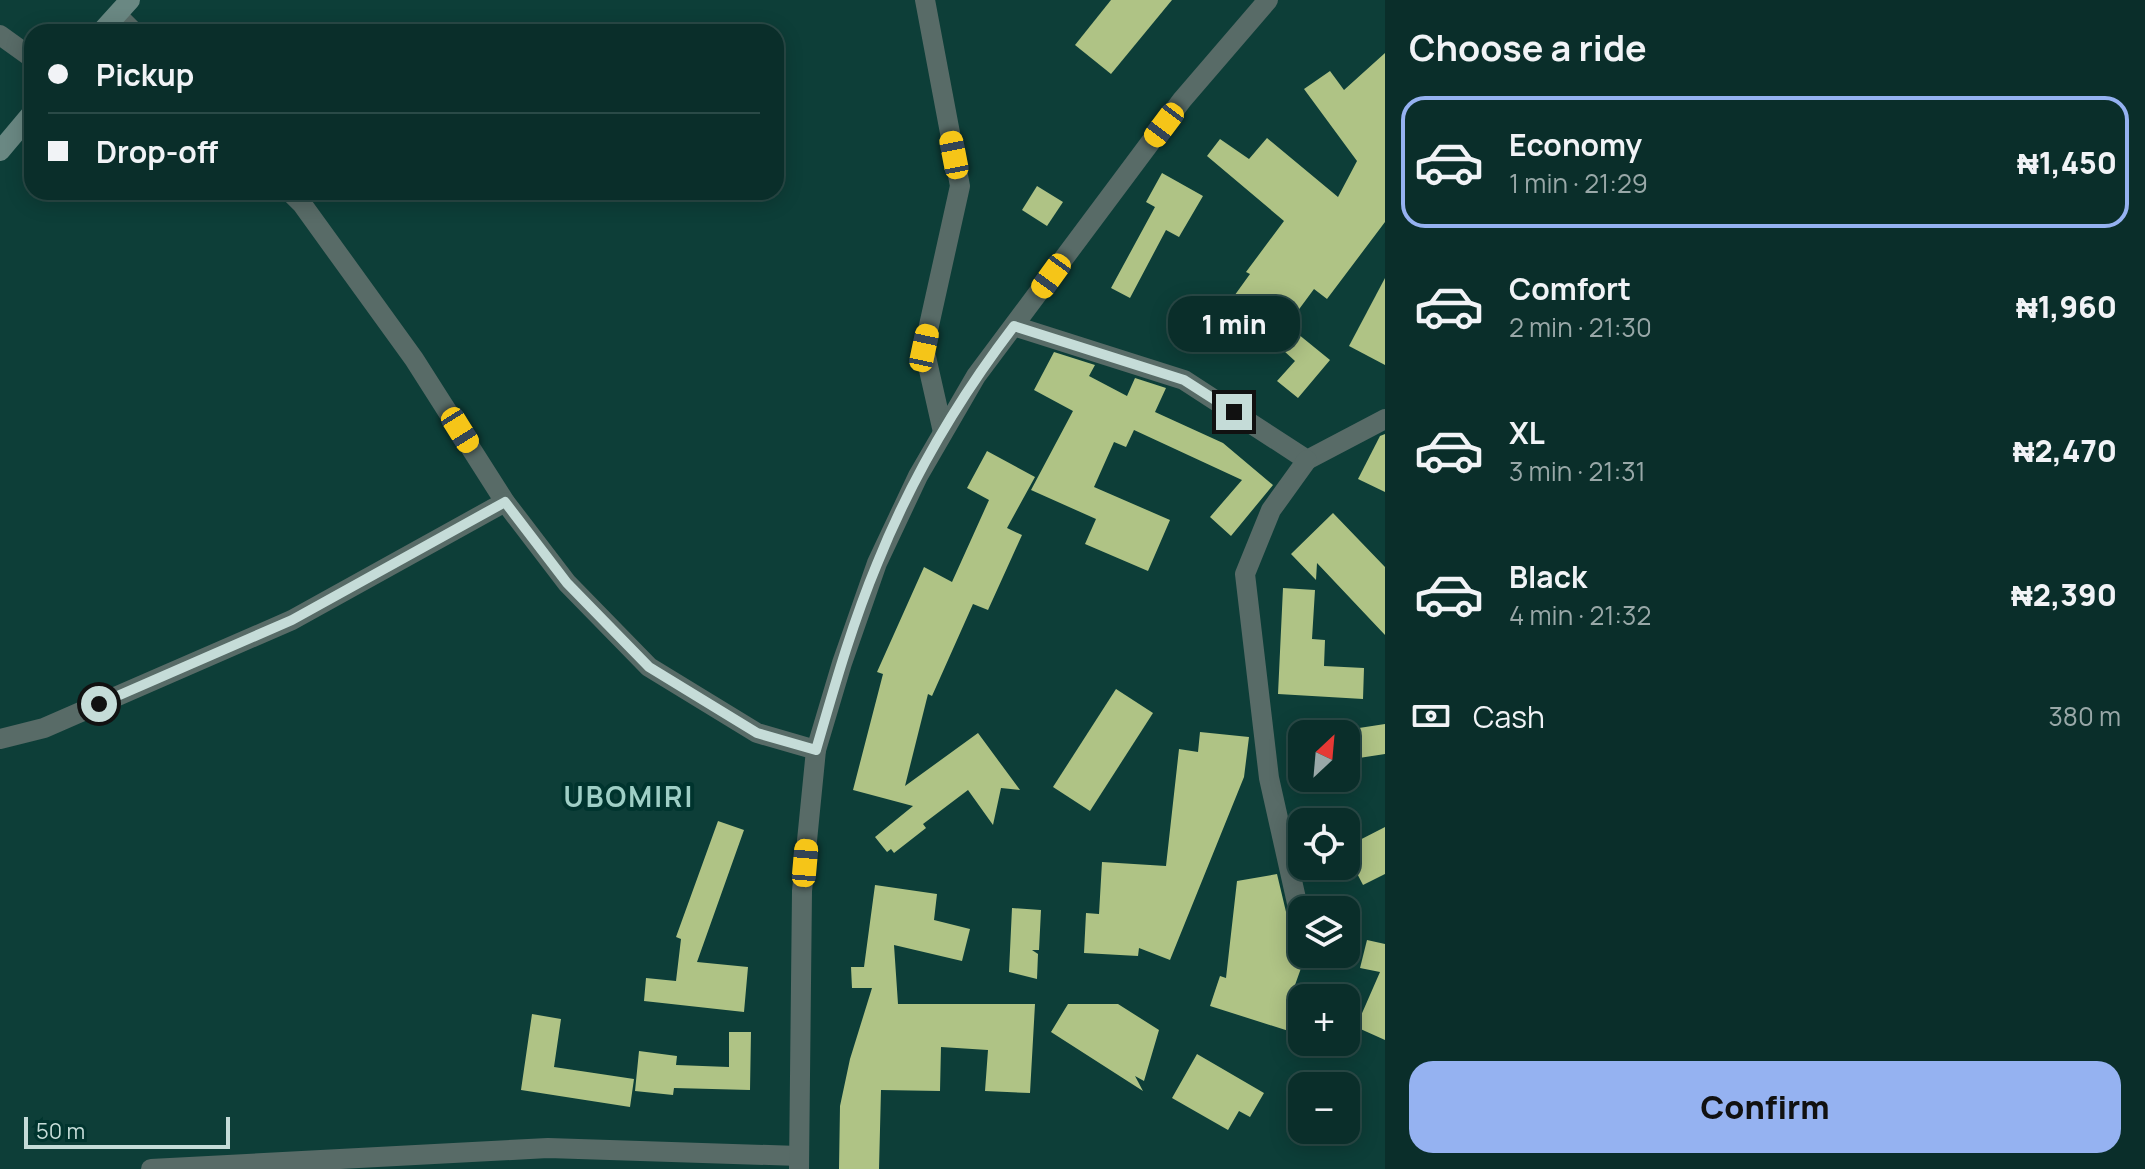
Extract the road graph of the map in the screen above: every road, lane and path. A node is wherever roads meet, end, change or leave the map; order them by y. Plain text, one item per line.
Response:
1 (925, 0) edge
2 (1268, 0) edge
3 (123, 7) edge
4 (108, 24) edge
5 (0, 35) edge
6 (24, 52) edge
7 (24, 122) edge
8 (0, 151) edge
9 (298, 200) edge
10 (1014, 326) junction
11 (1385, 419) edge
12 (943, 432) junction
13 (1307, 460) junction
14 (505, 502) junction
15 (0, 739) edge
16 (816, 750) junction
17 (1295, 896) edge
18 (799, 1162) edge
19 (151, 1169) edge

1 - 12 street
2 - 10 street
3 - 4 main road
5 - 6 street
7 - 8 main road
9 - 14 street
10 - 12 street
10 - 13 street
11 - 13 street
12 - 16 street
13 - 17 street
14 - 15 street
14 - 16 street
16 - 18 street
18 - 19 street

